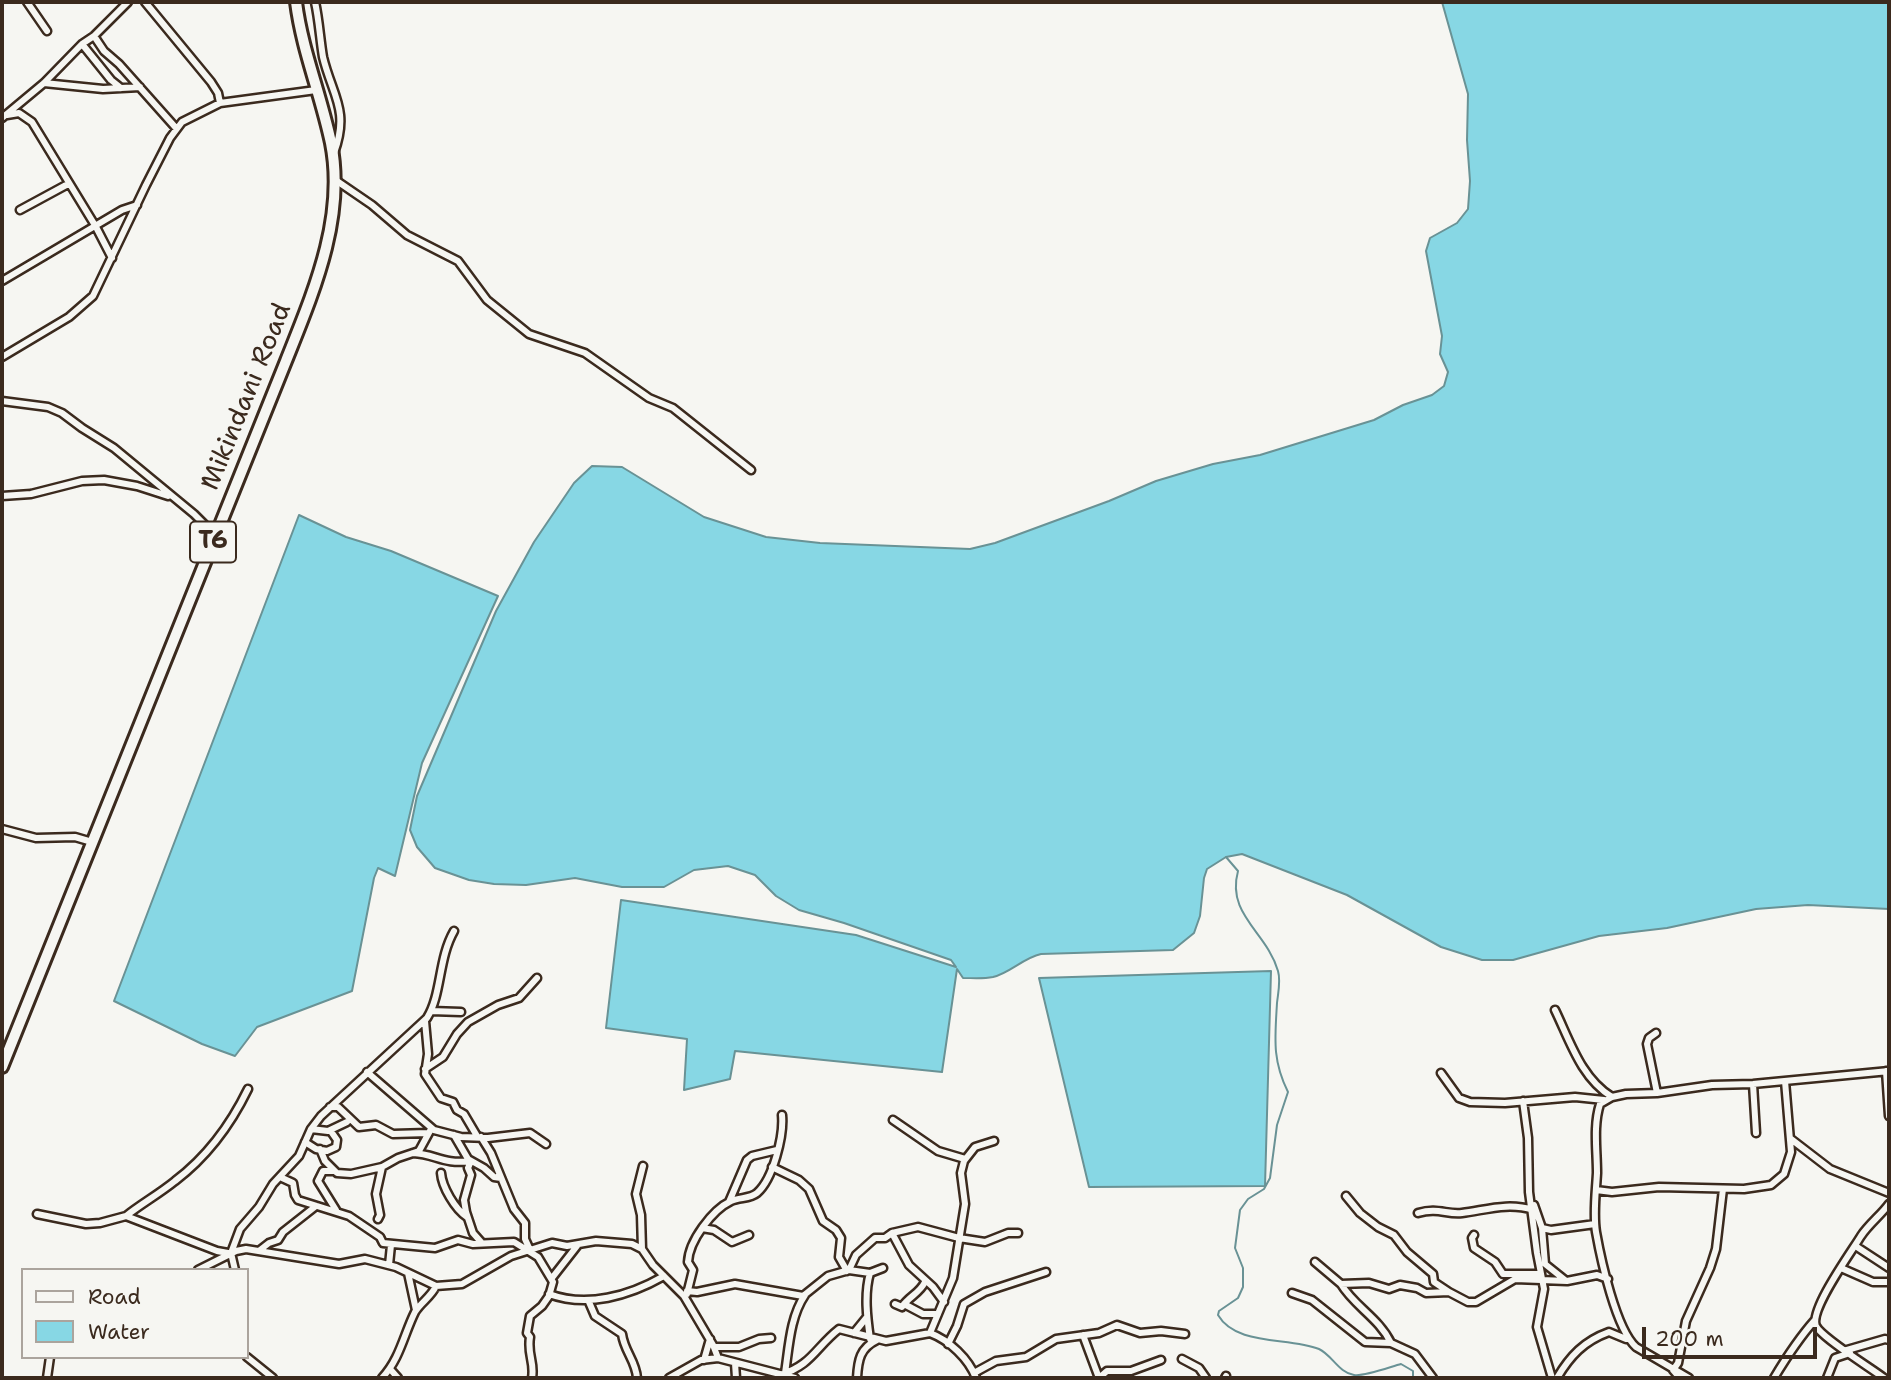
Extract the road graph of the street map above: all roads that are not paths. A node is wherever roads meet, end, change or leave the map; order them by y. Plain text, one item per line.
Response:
1 (27, 2) edge
2 (128, 2) edge
3 (145, 2) edge
4 (296, 2) edge
5 (315, 2) edge
6 (47, 32) dead end
7 (94, 36) junction
8 (82, 44) junction
9 (44, 83) junction
10 (139, 87) junction
11 (121, 88) junction
12 (316, 90) junction
13 (220, 103) junction
14 (4, 116) edge
15 (176, 128) junction
16 (333, 158) junction
17 (333, 178) junction
18 (68, 184) junction
19 (137, 205) junction
20 (20, 210) dead end
21 (96, 227) junction
22 (112, 258) junction
23 (2, 281) edge
24 (2, 357) edge
25 (2, 401) edge
26 (751, 470) dead end
27 (2, 496) edge
28 (173, 497) junction
29 (216, 536) junction
30 (2, 829) edge
31 (92, 842) junction
32 (454, 931) dead end
33 (537, 978) dead end
34 (1555, 1010) dead end
35 (431, 1011) junction
36 (461, 1012) dead end
37 (425, 1021) junction
38 (1656, 1033) dead end
39 (2, 1067) edge
40 (425, 1069) junction
41 (1888, 1071) edge
42 (368, 1072) junction
43 (1440, 1073) dead end
44 (1785, 1081) junction
45 (1753, 1084) junction
46 (248, 1089) dead end
47 (1657, 1093) junction
48 (1612, 1097) junction
49 (1604, 1100) junction
50 (1523, 1101) junction
51 (330, 1107) junction
52 (782, 1115) dead end
53 (1889, 1116) edge
54 (893, 1121) dead end
55 (347, 1122) dead end
56 (311, 1129) junction
57 (330, 1130) junction
58 (430, 1131) junction
59 (1756, 1133) dead end
60 (454, 1135) junction
61 (479, 1137) junction
62 (1791, 1139) junction
63 (994, 1141) dead end
64 (305, 1142) junction
65 (546, 1144) dead end
66 (320, 1149) junction
67 (777, 1150) junction
68 (413, 1153) junction
69 (965, 1159) junction
70 (471, 1161) junction
71 (643, 1166) dead end
72 (382, 1167) junction
73 (772, 1167) junction
74 (334, 1171) junction
75 (441, 1173) dead end
76 (280, 1177) junction
77 (500, 1178) junction
78 (1723, 1189) junction
79 (1596, 1190) junction
80 (1889, 1193) edge
81 (1346, 1196) dead end
82 (1530, 1197) junction
83 (729, 1202) junction
84 (1889, 1203) edge
85 (316, 1206) junction
86 (1533, 1210) junction
87 (337, 1212) junction
88 (1418, 1213) dead end
89 (37, 1214) dead end
90 (126, 1216) junction
91 (467, 1217) junction
92 (378, 1219) dead end
93 (1595, 1224) junction
94 (702, 1228) junction
95 (1542, 1228) junction
96 (892, 1233) junction
97 (1018, 1233) dead end
98 (749, 1235) dead end
99 (1474, 1235) dead end
100 (959, 1238) junction
101 (481, 1242) junction
102 (391, 1245) junction
103 (577, 1246) junction
104 (1857, 1247) junction
105 (642, 1249) junction
106 (529, 1250) junction
107 (260, 1251) junction
108 (231, 1253) junction
109 (1602, 1260) junction
110 (1315, 1262) dead end
111 (389, 1265) junction
112 (202, 1268) edge
113 (235, 1268) edge
114 (883, 1268) dead end
115 (1842, 1268) junction
116 (1889, 1268) edge
117 (848, 1270) junction
118 (1046, 1272) dead end
119 (408, 1273) junction
120 (870, 1273) junction
121 (664, 1276) junction
122 (1591, 1276) junction
123 (1517, 1277) junction
124 (552, 1278) junction
125 (1542, 1278) junction
126 (1608, 1279) junction
127 (1567, 1281) junction
128 (925, 1282) junction
129 (1889, 1282) edge
130 (1341, 1284) junction
131 (436, 1286) junction
132 (1449, 1292) junction
133 (1292, 1293) dead end
134 (549, 1294) junction
135 (686, 1295) junction
136 (805, 1295) junction
137 (589, 1302) junction
138 (944, 1302) junction
139 (895, 1304) dead end
140 (904, 1304) junction
141 (415, 1311) junction
142 (939, 1314) junction
143 (867, 1317) junction
144 (1815, 1320) junction
145 (854, 1333) junction
146 (930, 1333) junction
147 (1185, 1334) dead end
148 (1083, 1335) junction
149 (771, 1338) dead end
150 (709, 1339) junction
151 (874, 1339) junction
152 (1889, 1340) edge
153 (1833, 1341) junction
154 (1631, 1342) junction
155 (1391, 1343) junction
156 (948, 1344) junction
157 (714, 1347) junction
158 (1848, 1352) junction
159 (248, 1358) edge
160 (718, 1358) junction
161 (1835, 1358) junction
162 (50, 1359) edge
163 (1182, 1359) dead end
164 (704, 1360) junction
165 (1161, 1360) dead end
166 (736, 1363) junction
167 (390, 1369) junction
168 (1889, 1369) edge
169 (1673, 1370) junction
170 (783, 1374) junction
171 (975, 1376) edge
172 (47, 1378) edge
173 (273, 1378) edge
174 (382, 1378) edge
175 (398, 1378) edge
176 (532, 1378) edge
177 (637, 1378) edge
178 (670, 1378) edge
179 (736, 1378) edge
180 (795, 1378) edge
181 (858, 1378) edge
182 (1099, 1378) edge
183 (1206, 1378) edge
184 (1433, 1378) edge
185 (1552, 1378) edge
186 (1557, 1378) edge
187 (1679, 1378) edge
188 (1689, 1378) edge
189 (1774, 1378) edge
190 (1827, 1378) edge
191 (1883, 1378) edge

1 - 6 street
2 - 7 street
3 - 13 street
4 - 12 highway, Mikindani Road / T6
5 - 16 street
7 - 8 street
7 - 10 street
8 - 9 street
8 - 11 street
9 - 11 street
9 - 14 street
10 - 11 street
10 - 15 street
12 - 13 street
12 - 16 highway, Mikindani Road / T6
13 - 15 street
14 - 18 street
15 - 19 street
16 - 17 highway, Mikindani Road / T6
17 - 26 street
17 - 29 highway, Mikindani Road / T6
18 - 20 street
18 - 21 street
19 - 21 street
19 - 22 street
21 - 22 street
21 - 23 street
22 - 24 street
25 - 28 street
27 - 28 street
28 - 29 street
29 - 31 highway, Mikindani Road / T6
30 - 31 street
31 - 39 highway, Mikindani Road / T6
32 - 35 street
33 - 40 street
34 - 48 street
35 - 36 street
35 - 37 street
37 - 40 street
37 - 42 street
38 - 47 street
40 - 61 street
41 - 44 street
41 - 53 street
42 - 51 street
42 - 58 street
43 - 50 street
44 - 45 street
44 - 62 street
45 - 47 street
45 - 59 street
46 - 90 street
47 - 48 street
48 - 49 street
49 - 50 street
49 - 79 street
50 - 82 street
51 - 56 street
51 - 58 street
52 - 67 street
54 - 69 street
55 - 57 street
56 - 57 street
56 - 64 street
57 - 66 street
58 - 60 street
58 - 68 street
60 - 61 street
60 - 70 street
61 - 65 street
61 - 77 street
62 - 78 street
62 - 80 street
63 - 69 street
64 - 66 street
64 - 76 street
66 - 74 street
67 - 73 street
67 - 83 street
68 - 70 street
68 - 72 street
69 - 100 street
70 - 77 street
70 - 91 street
71 - 105 street
72 - 74 street
72 - 92 street
73 - 83 street
73 - 117 street
74 - 87 street
75 - 91 street
76 - 85 street
76 - 108 street
77 - 106 street
78 - 79 street
78 - 169 street
79 - 93 street
81 - 132 street
82 - 86 street
82 - 95 street
83 - 94 street
84 - 104 street
85 - 87 street
85 - 107 street
86 - 88 street
86 - 125 street
87 - 102 street
89 - 90 street
90 - 108 street
91 - 101 street
93 - 95 street
93 - 109 street
94 - 98 street
94 - 135 street
95 - 127 street
96 - 100 street
96 - 117 street
96 - 128 street
97 - 100 street
99 - 123 street
100 - 138 street
101 - 102 street
101 - 106 street
102 - 111 street
103 - 105 street
103 - 106 street
103 - 124 street
104 - 115 street
104 - 116 street
105 - 121 street
106 - 124 street
106 - 131 street
107 - 108 street
107 - 111 street
108 - 112 street
108 - 113 street
109 - 122 street
109 - 126 street
110 - 130 street
111 - 119 street
114 - 120 street
115 - 129 street
115 - 144 street
117 - 120 street
117 - 136 street
118 - 156 street
119 - 131 street
119 - 141 street
120 - 143 street
121 - 135 street
121 - 137 street
122 - 126 street
122 - 127 street
123 - 125 street
123 - 132 street
124 - 134 street
125 - 127 street
125 - 185 street
126 - 154 street
128 - 138 street
128 - 140 street
130 - 132 street
130 - 155 street
131 - 141 street
133 - 155 street
134 - 137 street
134 - 176 street
135 - 136 street
135 - 150 street
136 - 170 street
137 - 177 street
138 - 142 street
139 - 140 street
140 - 142 street
141 - 167 street
142 - 146 street
143 - 145 street
143 - 151 street
144 - 153 street
144 - 189 street
145 - 151 street
145 - 170 street
146 - 151 street
146 - 156 street
147 - 148 street
148 - 171 street
148 - 182 street
149 - 157 street
150 - 157 street
150 - 164 street
151 - 181 street
152 - 158 street
153 - 158 street
153 - 161 street
154 - 169 street
154 - 186 street
155 - 184 street
156 - 171 street
157 - 160 street
158 - 161 street
158 - 191 street
159 - 173 street
160 - 164 street
160 - 166 street
161 - 190 street
162 - 172 street
163 - 183 street
164 - 178 street
165 - 182 street
166 - 170 street
166 - 179 street
167 - 174 street
167 - 175 street
168 - 191 street
169 - 187 street
169 - 188 street
170 - 180 street

